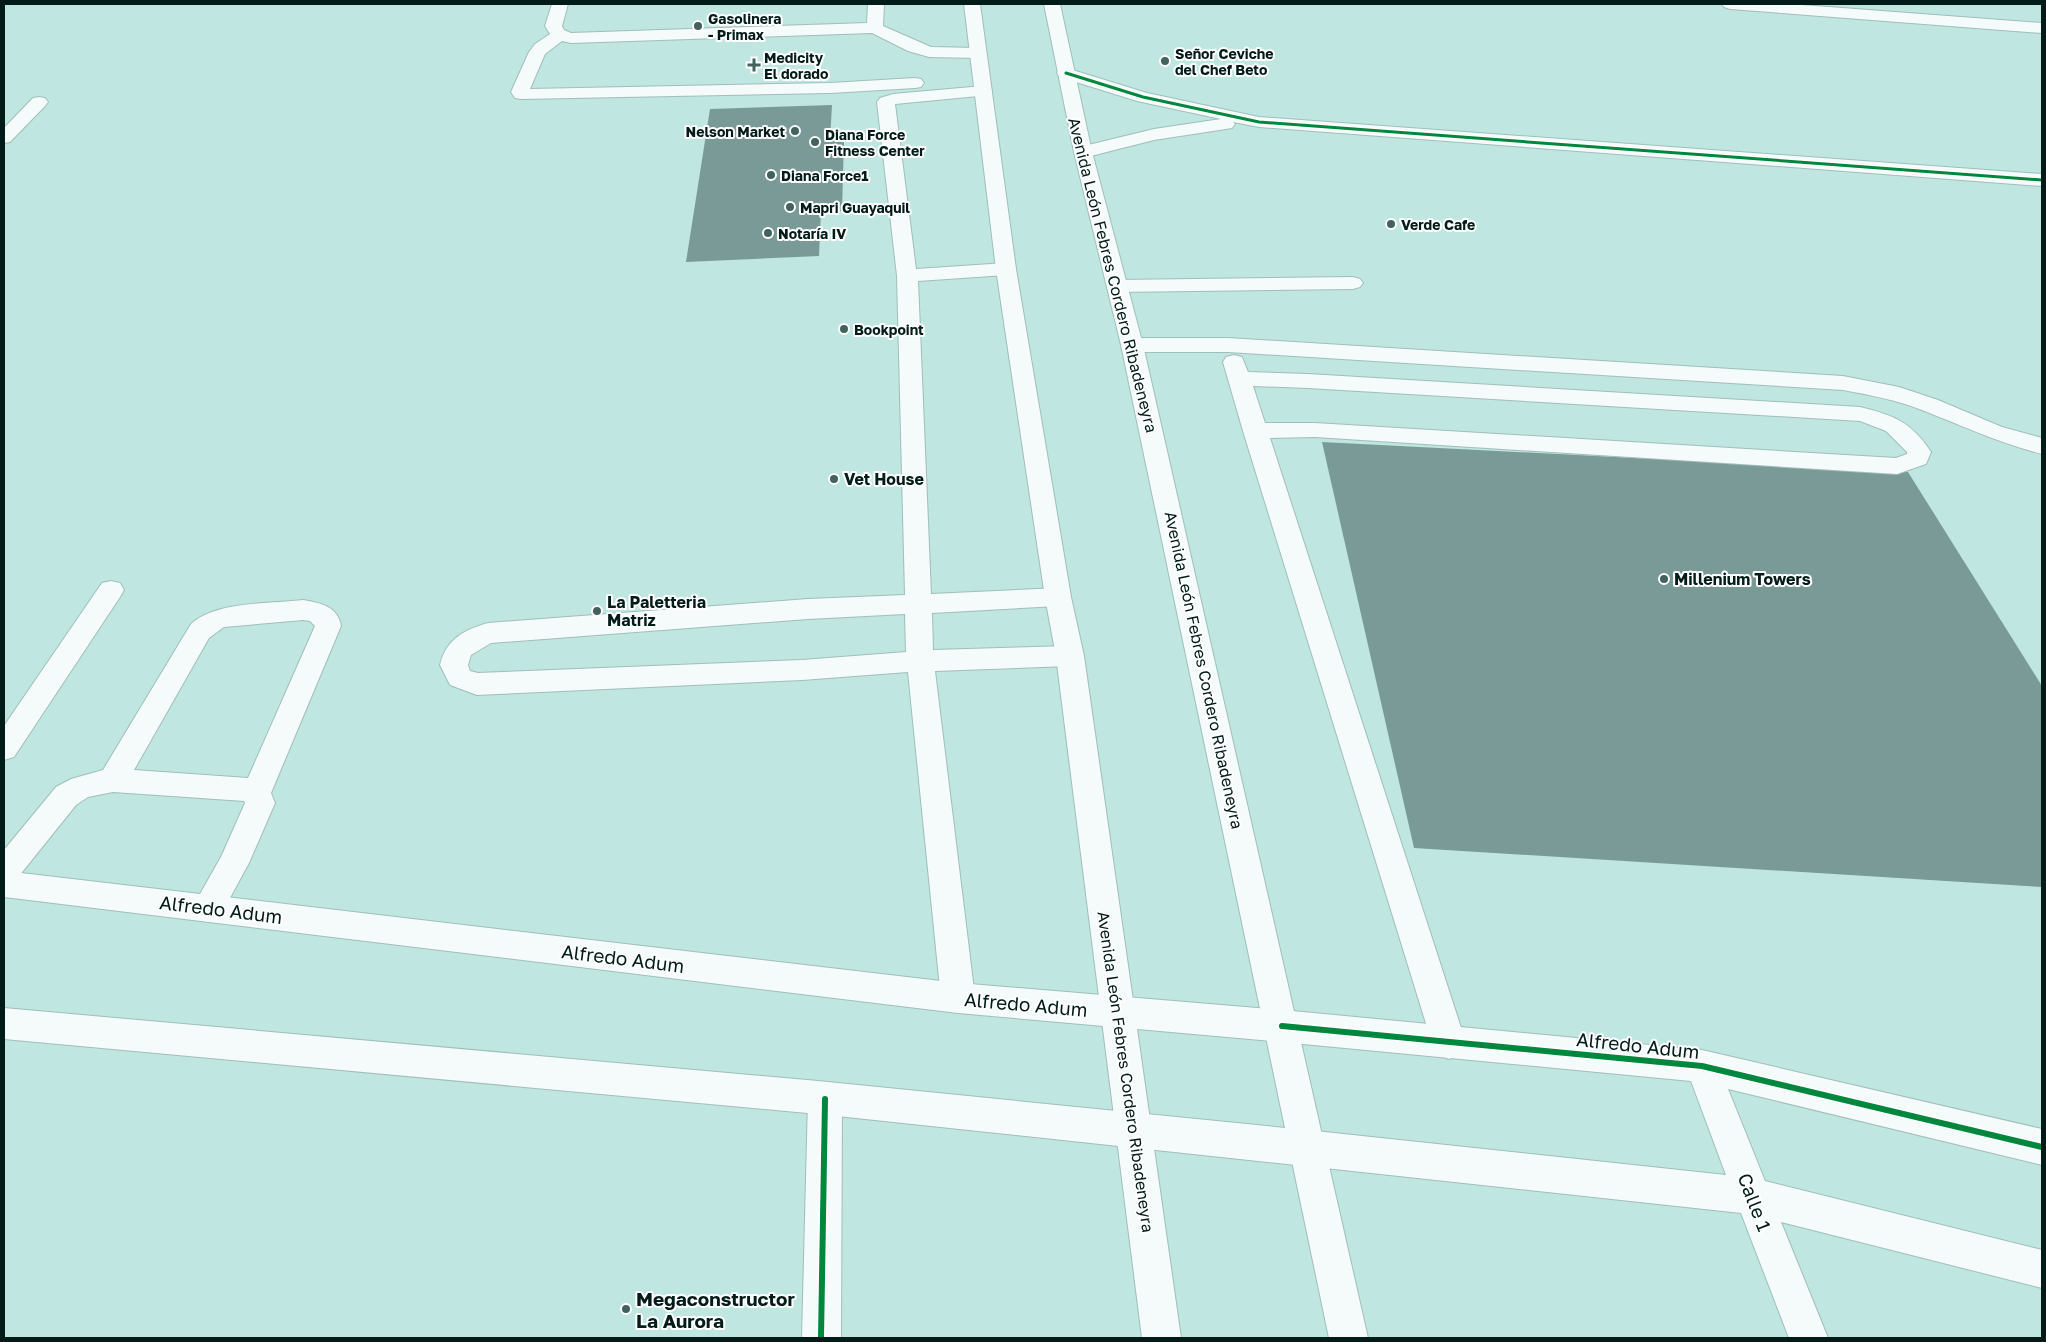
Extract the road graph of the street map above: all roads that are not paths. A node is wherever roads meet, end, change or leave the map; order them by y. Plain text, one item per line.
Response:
1 (560, 4) edge
2 (876, 4) edge
3 (972, 4) edge
4 (1052, 4) edge
5 (1730, 4) edge
6 (1909, 10) edge
7 (875, 28) junction
8 (2042, 28) edge
9 (560, 36) junction
10 (1066, 72) junction
11 (981, 74) junction
12 (39, 102) dead end
13 (1259, 122) junction
14 (4, 138) edge
15 (1083, 152) junction
16 (2042, 180) edge
17 (1006, 269) junction
18 (906, 276) junction
19 (1353, 283) dead end
20 (1117, 286) junction
21 (1132, 344) junction
22 (1228, 345) junction
23 (1240, 379) junction
24 (1255, 431) junction
25 (2042, 446) edge
26 (111, 590) dead end
27 (1058, 597) junction
28 (920, 602) junction
29 (1070, 656) junction
30 (920, 661) junction
31 (4, 749) edge
32 (114, 780) junction
33 (256, 793) junction
34 (4, 872) edge
35 (4, 884) edge
36 (208, 908) junction
37 (958, 998) junction
38 (1118, 1013) junction
39 (4, 1023) edge
40 (1282, 1026) junction
41 (1448, 1042) junction
42 (1702, 1066) junction
43 (826, 1099) junction
44 (1133, 1128) junction
45 (2042, 1146) edge
46 (1306, 1148) junction
47 (1753, 1196) junction
48 (2042, 1269) edge
49 (821, 1338) edge
50 (1162, 1338) edge
51 (1349, 1338) edge
52 (1808, 1338) edge

1 - 9 main road
2 - 7 main road
3 - 11 main road, Avenida León Febres Cordero Ribadeneyra
4 - 10 main road, Avenida León Febres Cordero Ribadeneyra
5 - 6 main road
6 - 8 main road
7 - 9 main road
7 - 11 main road
9 - 11 main road
10 - 13 main road
10 - 15 main road, Avenida León Febres Cordero Ribadeneyra
11 - 17 main road, Avenida León Febres Cordero Ribadeneyra
11 - 18 main road
12 - 14 main road
13 - 15 main road
13 - 16 main road
15 - 20 main road, Avenida León Febres Cordero Ribadeneyra
17 - 18 main road
17 - 27 main road, Avenida León Febres Cordero Ribadeneyra
18 - 28 main road
19 - 20 main road
20 - 21 main road, Avenida León Febres Cordero Ribadeneyra
21 - 22 main road
21 - 40 main road, Avenida León Febres Cordero Ribadeneyra
22 - 23 main road
22 - 25 main road
23 - 24 main road
23 - 24 main road
24 - 41 main road
26 - 31 main road
27 - 28 main road
27 - 29 main road, Avenida León Febres Cordero Ribadeneyra
28 - 30 main road
28 - 30 main road
29 - 30 main road
29 - 38 main road, Avenida León Febres Cordero Ribadeneyra
30 - 37 main road
32 - 33 main road
32 - 33 main road
32 - 34 main road
33 - 36 main road
35 - 36 main road, Alfredo Adum
36 - 37 main road, Alfredo Adum
37 - 38 main road, Alfredo Adum
38 - 40 main road, Alfredo Adum
38 - 44 main road, Avenida León Febres Cordero Ribadeneyra
39 - 43 main road
40 - 41 main road, Alfredo Adum
40 - 46 main road, Avenida León Febres Cordero Ribadeneyra
41 - 42 main road, Alfredo Adum
42 - 45 main road, Alfredo Adum
42 - 47 main road, Calle 1
43 - 44 main road
43 - 49 main road
44 - 46 main road
44 - 50 main road, Avenida León Febres Cordero Ribadeneyra
46 - 47 main road
46 - 51 main road, Avenida León Febres Cordero Ribadeneyra
47 - 48 main road
47 - 52 main road, Calle 1

